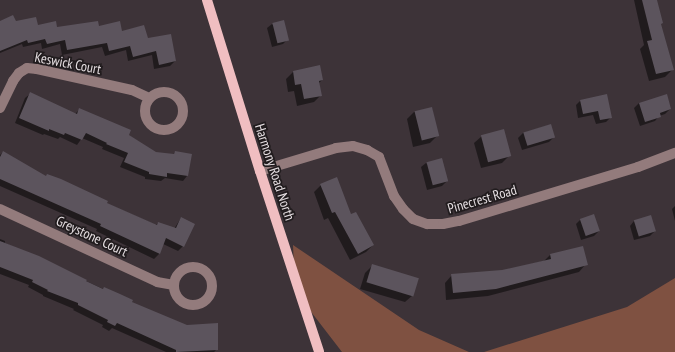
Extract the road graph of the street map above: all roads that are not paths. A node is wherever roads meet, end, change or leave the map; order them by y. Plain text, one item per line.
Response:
1 (207, 0) edge
2 (149, 98) dead end
3 (0, 108) edge
4 (675, 153) edge
5 (260, 170) junction
6 (0, 209) edge
7 (174, 285) dead end
8 (319, 352) edge

1 - 5 main road, Harmony Road North
2 - 3 street, Keswick Court
4 - 5 street, Pinecrest Road
5 - 8 main road, Harmony Road North
6 - 7 street, Greystone Court

